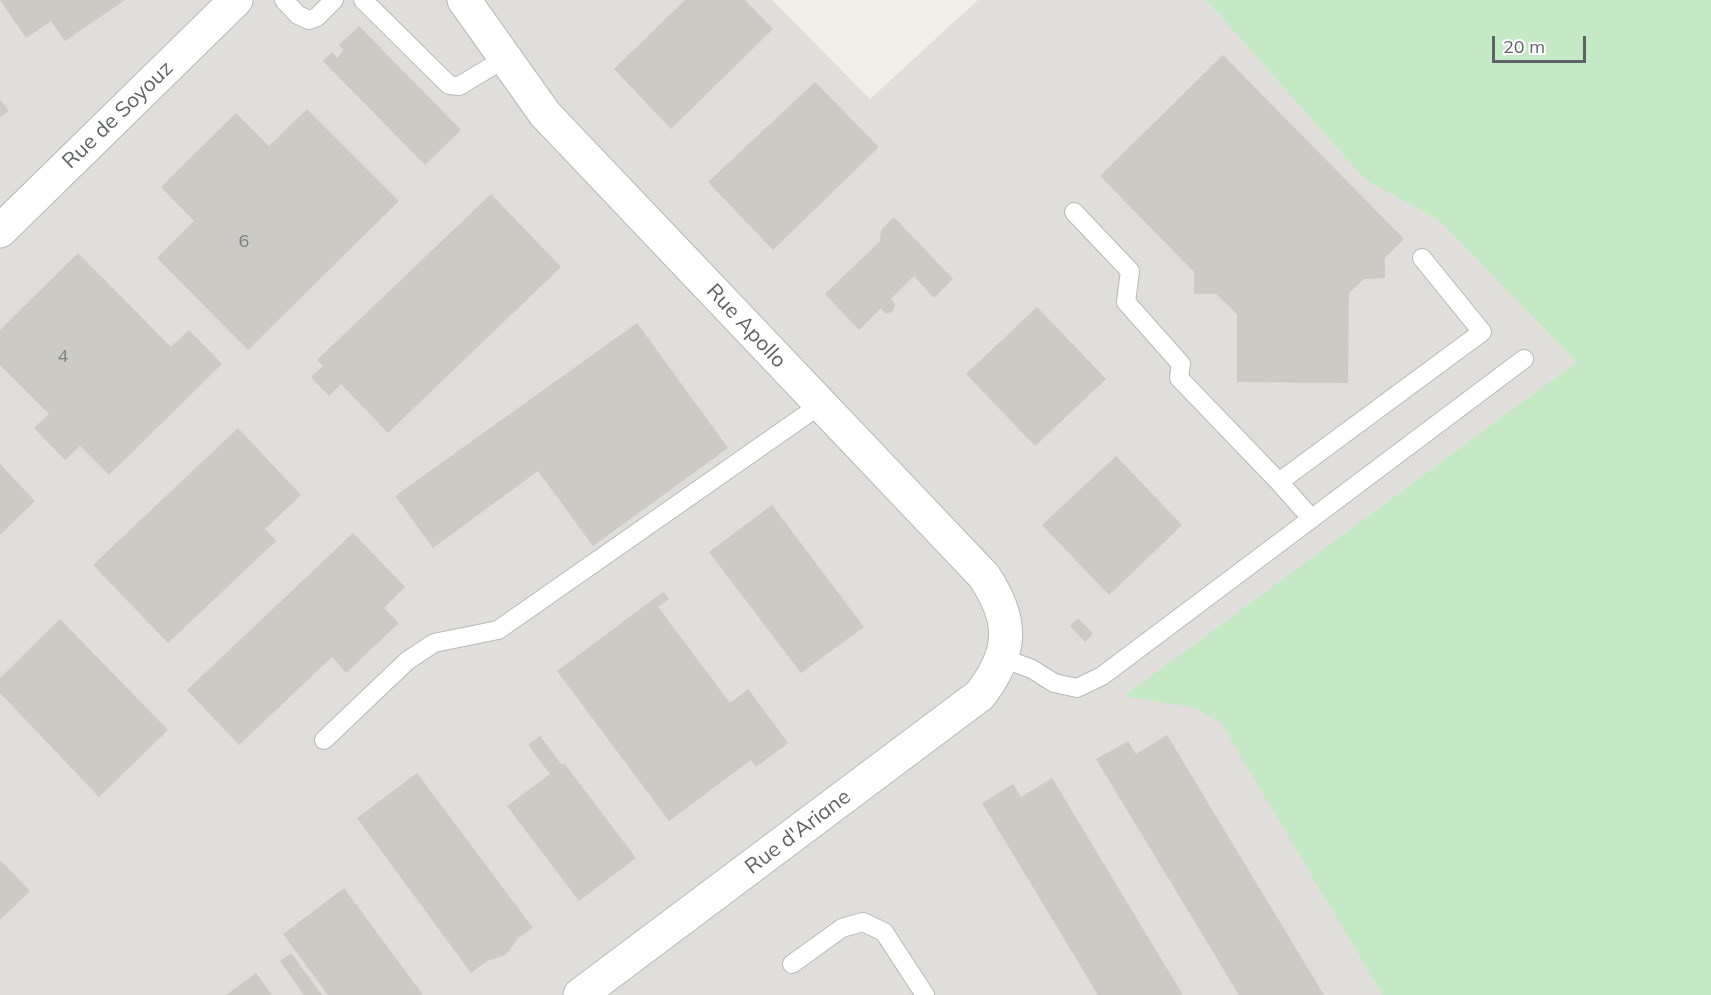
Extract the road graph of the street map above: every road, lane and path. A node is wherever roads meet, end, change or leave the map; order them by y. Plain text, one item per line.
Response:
1 (236, 0) edge
2 (284, 0) edge
3 (334, 0) edge
4 (363, 0) edge
5 (464, 0) edge
6 (504, 59) junction
7 (1074, 212) dead end
8 (0, 231) edge
9 (1422, 258) dead end
10 (1524, 359) dead end
11 (820, 405) junction
12 (1279, 482) junction
13 (1311, 519) junction
14 (1002, 658) junction
15 (324, 740) dead end
16 (792, 964) dead end
17 (580, 995) edge
18 (925, 995) edge

1 - 8 street, Rue de Soyouz
2 - 3 lane
4 - 6 lane
5 - 6 street, Rue Apollo
6 - 11 street, Rue Apollo
7 - 12 lane
9 - 12 lane
10 - 13 lane
11 - 14 street, Rue Apollo
11 - 15 lane
12 - 13 lane
13 - 14 lane
14 - 17 street, Rue d'Ariane
16 - 18 lane

